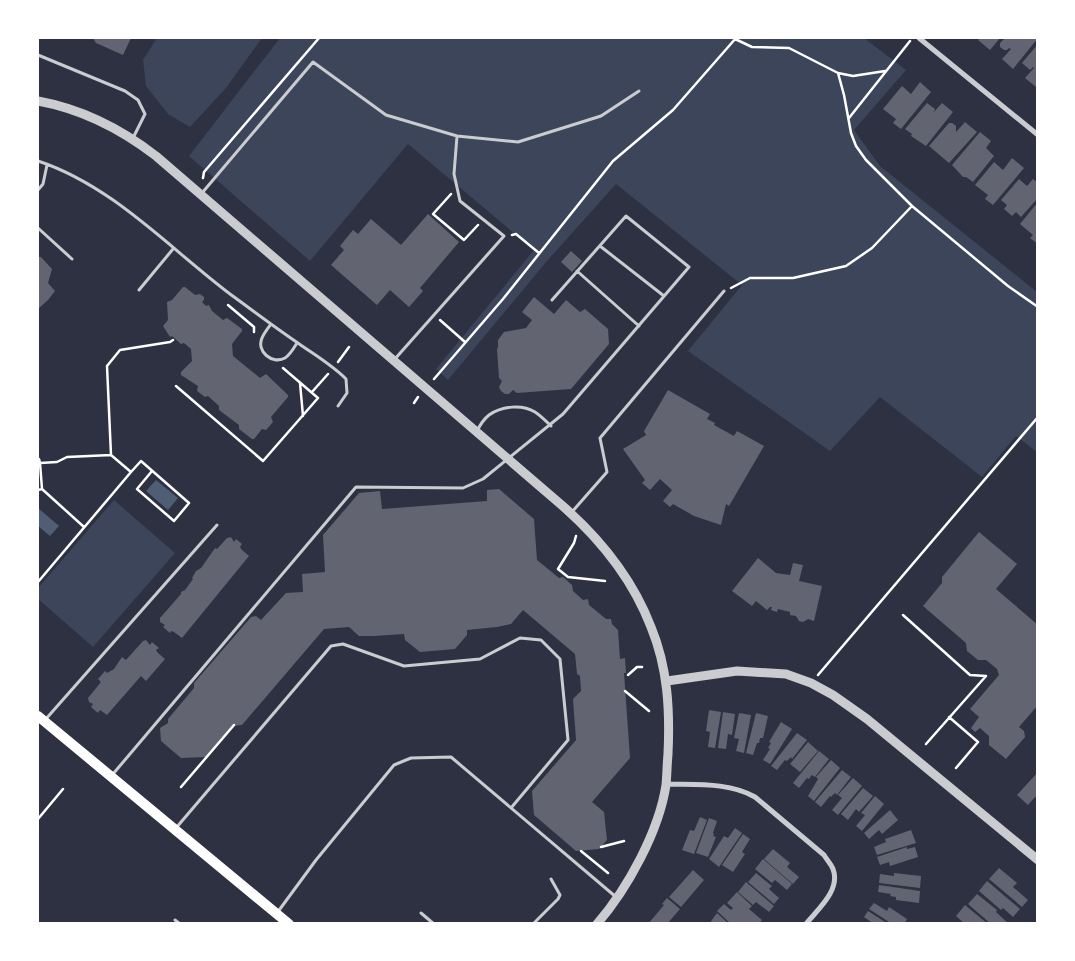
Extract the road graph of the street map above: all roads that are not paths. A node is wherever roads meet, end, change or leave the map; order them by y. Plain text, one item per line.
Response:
1 (919, 38) edge
2 (38, 55) edge
3 (639, 91) dead end
4 (38, 101) edge
5 (1038, 135) edge
6 (458, 136) junction
7 (132, 139) junction
8 (38, 161) edge
9 (47, 164) junction
10 (38, 190) edge
11 (201, 194) junction
12 (38, 228) edge
13 (600, 246) junction
14 (174, 249) junction
15 (72, 259) dead end
16 (577, 271) junction
17 (139, 290) dead end
18 (724, 291) road end
19 (664, 296) junction
20 (552, 300) dead end
21 (271, 324) junction
22 (639, 326) junction
23 (297, 343) junction
24 (394, 360) junction
25 (338, 406) dead end
26 (551, 426) junction
27 (476, 432) junction
28 (507, 460) junction
29 (571, 513) junction
30 (216, 525) dead end
31 (666, 681) junction
32 (41, 718) edge
33 (111, 776) junction
34 (666, 784) junction
35 (510, 808) junction
36 (175, 830) junction
37 (1038, 860) edge
38 (551, 879) dead end
39 (617, 898) junction
40 (276, 913) junction
41 (421, 913) dead end
42 (175, 920) dead end
43 (180, 924) edge
44 (289, 924) edge
45 (434, 924) edge
46 (533, 924) edge
47 (597, 924) edge
48 (806, 924) edge

1 - 5 street
2 - 7 lane
3 - 6 lane
4 - 7 street
6 - 11 lane
6 - 24 lane
7 - 11 street
8 - 9 lane
9 - 10 lane
9 - 14 lane
11 - 24 street
12 - 15 lane
13 - 16 lane
13 - 19 lane
13 - 19 lane
14 - 17 lane
14 - 21 lane
16 - 20 lane
16 - 22 lane
18 - 29 lane
19 - 22 lane
21 - 23 lane
21 - 23 lane
22 - 26 lane
23 - 25 lane
24 - 27 street
26 - 27 lane
26 - 28 lane
27 - 28 street
28 - 29 street
28 - 33 lane
29 - 31 street
30 - 32 lane
31 - 34 street
31 - 37 street
32 - 33 main road
33 - 36 main road
34 - 39 street
34 - 48 street
35 - 36 lane
35 - 39 lane
35 - 40 lane
36 - 40 main road
38 - 46 lane
39 - 47 street
40 - 44 main road
41 - 45 lane
42 - 43 lane

